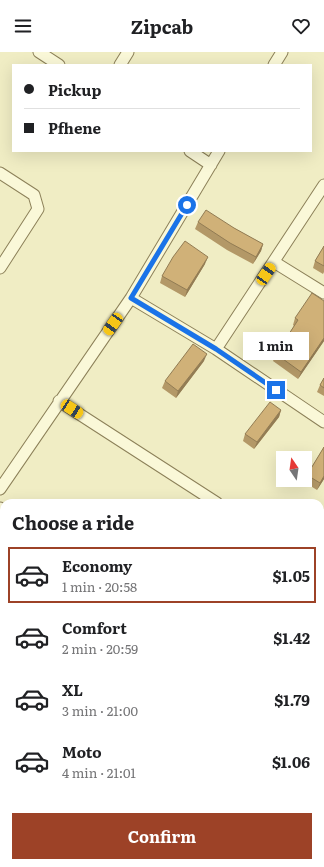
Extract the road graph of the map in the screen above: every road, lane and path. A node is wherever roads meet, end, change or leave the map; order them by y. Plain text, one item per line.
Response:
1 (39, 52) edge
2 (128, 52) edge
3 (282, 52) edge
4 (57, 64) edge
5 (121, 64) edge
6 (275, 64) edge
7 (191, 152) edge
8 (218, 152) edge
9 (210, 165) junction
10 (0, 173) edge
11 (324, 185) edge
12 (274, 262) junction
13 (0, 268) edge
14 (324, 293) edge
15 (131, 298) junction
16 (216, 349) junction
17 (59, 401) junction
18 (324, 422) edge
19 (0, 489) edge
20 (211, 499) edge

1 - 4 street
2 - 5 street
3 - 6 street
7 - 9 street
8 - 9 street
9 - 15 street
10 - 13 street
11 - 12 street
12 - 14 street
12 - 16 street
15 - 16 street
15 - 17 street
16 - 18 street
17 - 19 street
17 - 20 street

